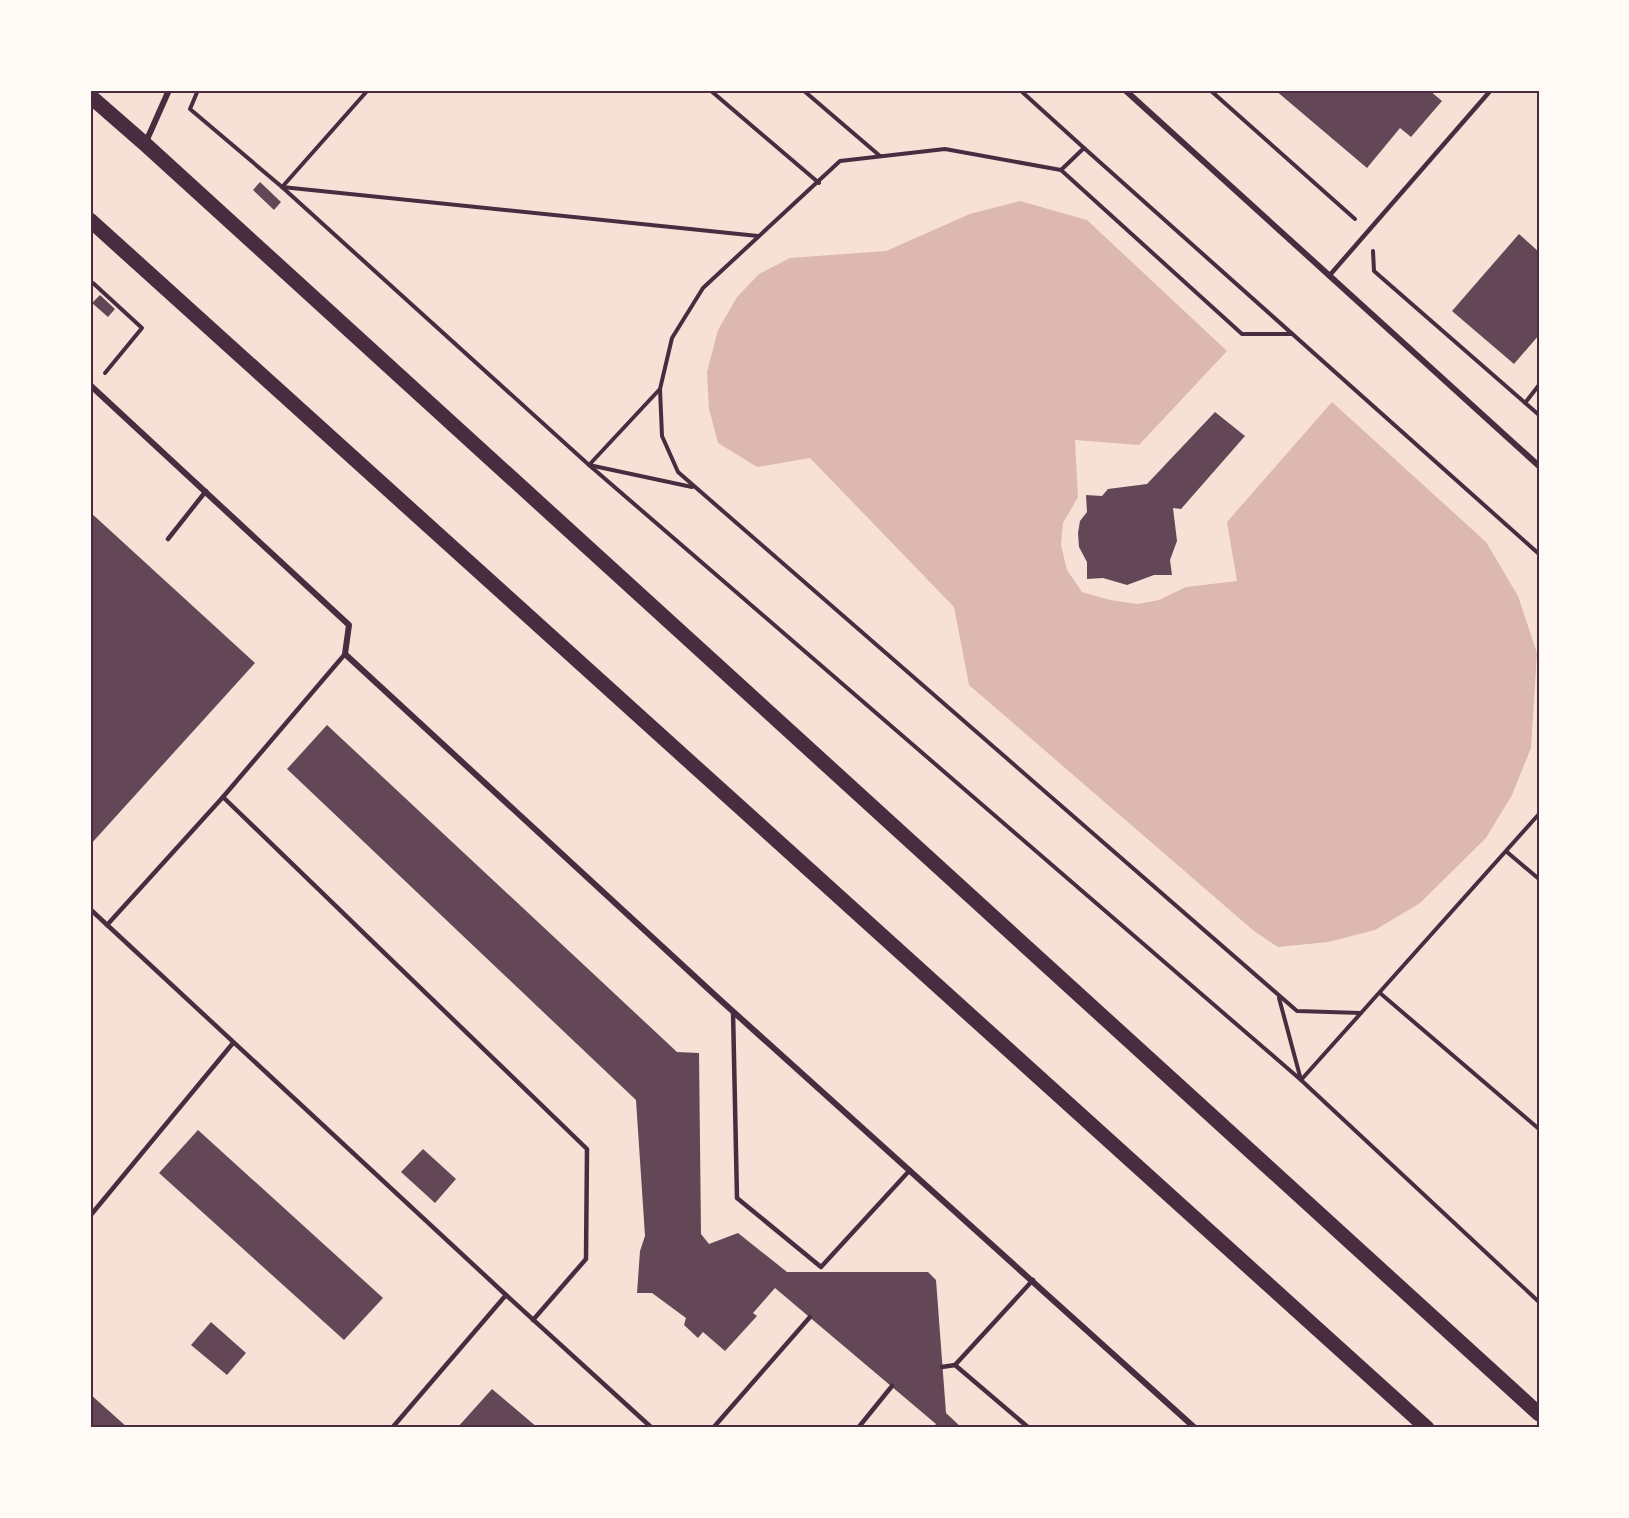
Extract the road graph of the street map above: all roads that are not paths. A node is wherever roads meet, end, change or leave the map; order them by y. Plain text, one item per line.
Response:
1 (169, 90) edge
2 (1125, 90) edge
3 (1491, 90) edge
4 (90, 96) edge
5 (146, 144) junction
6 (90, 220) edge
7 (1329, 276) junction
8 (90, 385) edge
9 (1539, 466) edge
10 (206, 491) junction
11 (168, 539) dead end
12 (345, 654) junction
13 (223, 797) junction
14 (90, 909) edge
15 (107, 925) junction
16 (733, 1011) junction
17 (233, 1043) junction
18 (910, 1170) junction
19 (90, 1216) edge
20 (1033, 1280) junction
21 (506, 1294) junction
22 (810, 1317) dead end
23 (533, 1320) junction
24 (955, 1365) junction
25 (942, 1367) dead end
26 (892, 1386) dead end
27 (1539, 1414) edge
28 (392, 1428) edge
29 (651, 1428) edge
30 (713, 1428) edge
31 (858, 1428) edge
32 (1029, 1428) edge
33 (1195, 1428) edge
34 (1427, 1428) edge

1 - 5 street
2 - 7 street
3 - 7 lane
4 - 5 main road
5 - 27 main road
6 - 34 main road
7 - 9 street
8 - 10 street
10 - 11 lane
10 - 12 street
12 - 13 lane
12 - 16 street
13 - 15 lane
13 - 23 lane
14 - 15 lane
15 - 17 lane
16 - 18 street
16 - 18 lane
17 - 19 lane
17 - 21 lane
18 - 20 street
20 - 24 lane
20 - 33 street
21 - 23 lane
21 - 28 lane
22 - 30 lane
23 - 29 lane
24 - 25 lane
24 - 32 lane
26 - 31 lane

